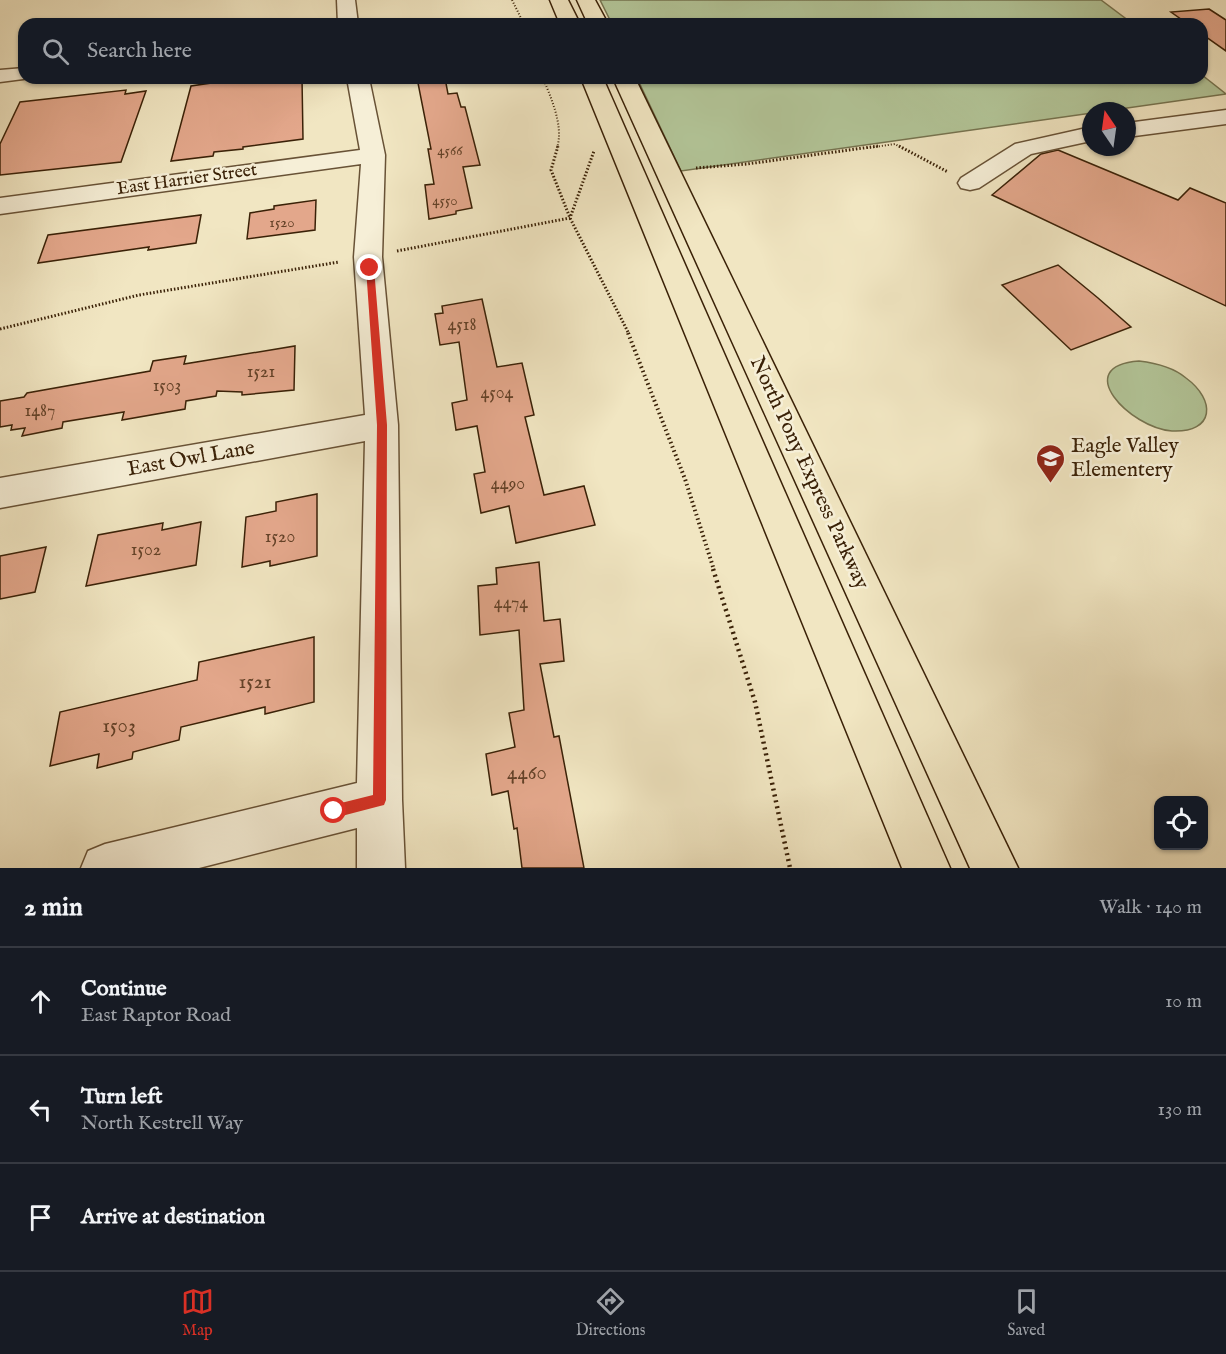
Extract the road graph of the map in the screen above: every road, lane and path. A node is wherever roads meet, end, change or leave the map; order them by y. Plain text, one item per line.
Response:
1 (346, 0) edge
2 (512, 0) edge
3 (559, 0) edge
4 (586, 0) edge
5 (348, 18) edge
6 (521, 18) edge
7 (567, 18) edge
8 (595, 18) edge
9 (18, 74) edge
10 (0, 76) edge
11 (359, 84) edge
12 (545, 84) edge
13 (595, 84) edge
14 (627, 84) edge
15 (1226, 117) edge
16 (1136, 129) edge
17 (1082, 136) edge
18 (595, 148) dead end
19 (373, 155) junction
20 (691, 168) dead end
21 (970, 183) joint
22 (0, 206) edge
23 (570, 218) junction
24 (368, 257) junction
25 (0, 329) edge
26 (382, 425) junction
27 (0, 493) edge
28 (380, 800) junction
29 (105, 868) edge
30 (381, 868) edge
31 (790, 868) edge
32 (926, 868) edge
33 (994, 868) edge

1 - 5 street
2 - 6 path
3 - 7 main road
4 - 8 main road
9 - 10 street
11 - 19 street
12 - 23 path
13 - 32 main road, North Pony Express Parkway
14 - 33 main road, North Pony Express Parkway
15 - 16 street
17 - 21 street
18 - 23 path
19 - 22 street, East Harrier Street
19 - 24 street
20 - 21 path
23 - 24 path
23 - 31 path
24 - 25 path
24 - 26 street
26 - 27 street, East Owl Lane
26 - 28 street
28 - 29 street
28 - 30 street

